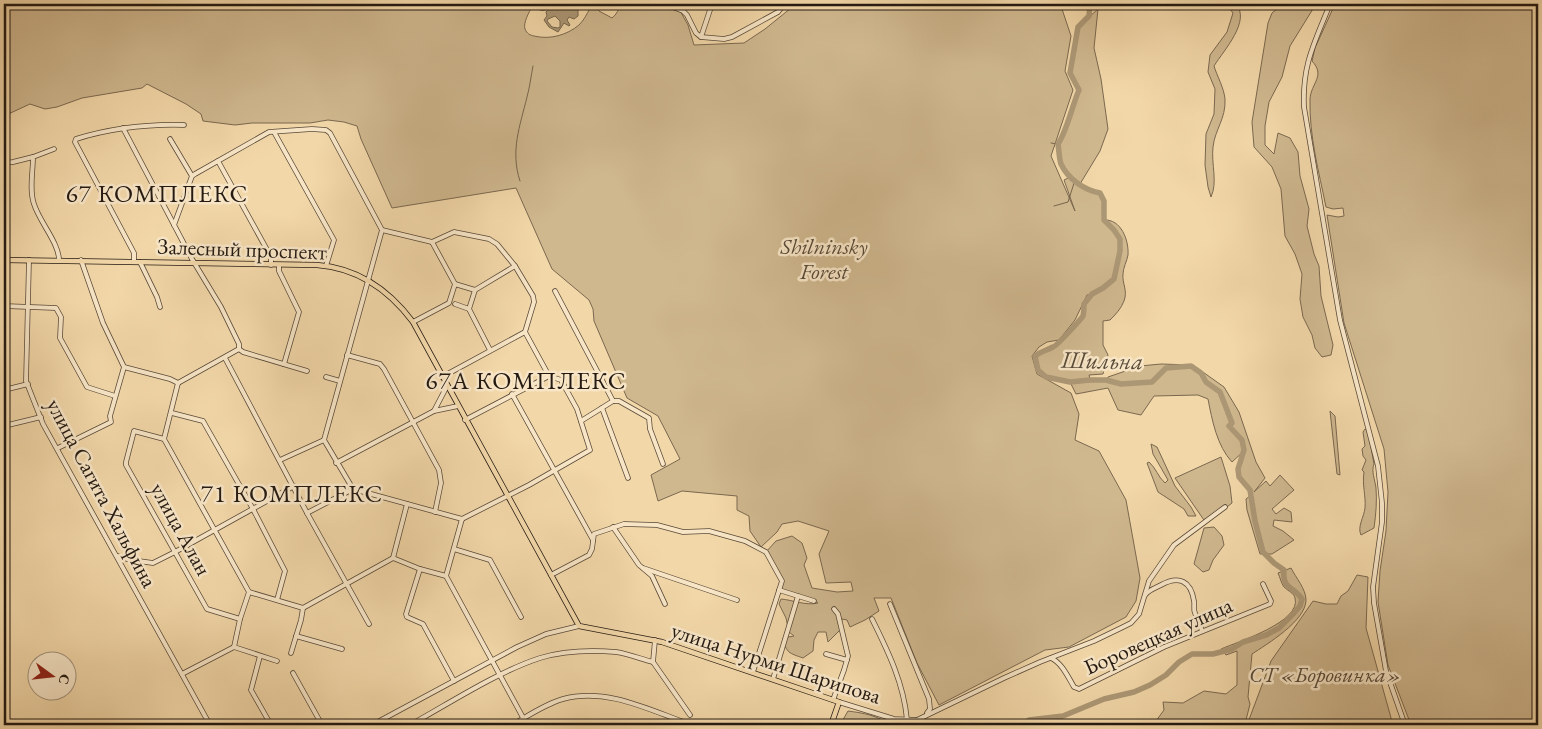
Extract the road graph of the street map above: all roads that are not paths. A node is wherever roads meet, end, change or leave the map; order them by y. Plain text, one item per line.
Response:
1 (665, 4) edge
2 (712, 4) edge
3 (784, 4) edge
4 (1330, 4) edge
5 (701, 37) junction
6 (184, 125) dead end
7 (123, 128) junction
8 (274, 132) junction
9 (170, 138) dead end
10 (54, 149) dead end
11 (33, 157) junction
12 (218, 161) junction
13 (4, 163) edge
14 (192, 176) junction
15 (174, 225) junction
16 (382, 230) junction
17 (432, 242) junction
18 (4, 260) edge
19 (29, 260) junction
20 (59, 260) junction
21 (81, 260) junction
22 (134, 262) junction
23 (140, 262) junction
24 (195, 263) junction
25 (271, 265) junction
26 (279, 265) junction
27 (326, 266) junction
28 (516, 266) junction
29 (367, 279) junction
30 (455, 284) junction
31 (475, 290) junction
32 (555, 290) dead end
33 (456, 304) dead end
34 (4, 306) edge
35 (28, 307) junction
36 (160, 307) dead end
37 (469, 309) junction
38 (413, 322) junction
39 (525, 332) junction
40 (239, 349) junction
41 (490, 350) junction
42 (347, 355) junction
43 (225, 358) junction
44 (284, 364) junction
45 (124, 367) junction
46 (307, 371) dead end
47 (549, 376) junction
48 (326, 377) dead end
49 (442, 377) junction
50 (340, 381) junction
51 (178, 383) junction
52 (28, 384) junction
53 (446, 386) junction
54 (4, 390) edge
55 (512, 394) junction
56 (116, 396) junction
57 (613, 402) junction
58 (458, 406) junction
59 (602, 408) junction
60 (434, 411) junction
61 (172, 412) junction
62 (41, 417) junction
63 (465, 420) junction
64 (581, 421) junction
65 (413, 422) junction
66 (4, 426) edge
67 (164, 440) junction
68 (324, 440) junction
69 (58, 448) junction
70 (280, 460) junction
71 (336, 463) junction
72 (663, 464) dead end
73 (555, 470) junction
74 (628, 478) dead end
75 (294, 486) junction
76 (353, 489) junction
77 (508, 496) junction
78 (407, 504) junction
79 (1225, 507) dead end
80 (253, 509) junction
81 (436, 512) junction
82 (307, 513) junction
83 (462, 519) junction
84 (613, 527) junction
85 (214, 530) junction
86 (594, 540) junction
87 (454, 549) junction
88 (175, 552) junction
89 (117, 556) junction
90 (393, 558) junction
91 (643, 568) junction
92 (420, 569) junction
93 (660, 574) junction
94 (551, 575) junction
95 (446, 576) junction
96 (652, 576) junction
97 (348, 583) junction
98 (1263, 584) dead end
99 (779, 590) junction
100 (249, 592) junction
101 (1144, 595) junction
102 (798, 596) junction
103 (277, 600) junction
104 (737, 600) dead end
105 (814, 601) dead end
106 (666, 604) dead end
107 (890, 604) dead end
108 (303, 608) junction
109 (834, 609) dead end
110 (521, 617) dead end
111 (240, 619) junction
112 (872, 619) dead end
113 (369, 624) dead end
114 (579, 626) junction
115 (1202, 631) junction
116 (296, 636) junction
117 (655, 640) junction
118 (234, 647) junction
119 (342, 649) dead end
120 (291, 653) dead end
121 (826, 654) dead end
122 (260, 656) junction
123 (1051, 658) junction
124 (491, 660) junction
125 (847, 660) junction
126 (277, 661) dead end
127 (653, 662) junction
128 (753, 672) junction
129 (292, 673) dead end
130 (182, 674) junction
131 (500, 676) junction
132 (773, 679) junction
133 (454, 681) junction
134 (833, 700) junction
135 (840, 702) junction
136 (927, 713) junction
137 (690, 715) dead end
138 (421, 719) junction
139 (523, 719) junction
140 (907, 720) junction
141 (916, 720) junction
142 (210, 725) edge
143 (271, 725) edge
144 (322, 725) edge
145 (372, 725) edge
146 (410, 725) edge
147 (424, 725) edge
148 (512, 725) edge
149 (527, 725) edge
150 (692, 725) edge
151 (831, 725) edge
152 (923, 725) edge
153 (1405, 725) edge

1 - 5 street
2 - 5 street
3 - 5 street
4 - 153 street
6 - 7 street
7 - 15 street
7 - 22 street
8 - 12 street
8 - 16 street
8 - 27 street
9 - 14 street
10 - 11 street
11 - 13 street
11 - 20 street
12 - 14 street
12 - 25 street
14 - 15 street
15 - 24 street
16 - 17 street
16 - 29 street
17 - 28 street
17 - 30 street
18 - 19 main road, Залесный проспект
19 - 20 main road, Залесный проспект
19 - 35 street, улица Сагита Хальфина
20 - 21 main road, Залесный проспект
21 - 22 main road, Залесный проспект
21 - 45 street
22 - 23 main road, Залесный проспект
23 - 24 main road, Залесный проспект
23 - 36 street
24 - 25 main road, Залесный проспект
24 - 40 street
25 - 26 main road, Залесный проспект
26 - 27 main road, Залесный проспект
26 - 44 street
27 - 29 main road, Залесный проспект
28 - 31 street
28 - 39 street
29 - 38 main road, Залесный проспект
29 - 42 street
30 - 31 street
30 - 38 street
31 - 37 street
32 - 57 street
33 - 37 street
34 - 35 street
35 - 52 street, улица Сагита Хальфина
35 - 56 street
37 - 41 street
38 - 49 main road, Залесный проспект
39 - 41 street
39 - 47 street
40 - 43 street
40 - 44 street
41 - 49 street
42 - 50 street
42 - 65 street
43 - 51 street
43 - 70 street
44 - 46 street
45 - 51 street
45 - 56 street
47 - 55 street
47 - 64 street
48 - 50 street
49 - 53 main road, Залесный проспект
50 - 68 street
51 - 61 street
52 - 54 street
52 - 62 street, улица Сагита Хальфина
53 - 58 main road, Залесный проспект
53 - 60 street
55 - 63 street
55 - 73 street
56 - 69 street
57 - 59 street
57 - 72 street
58 - 60 street
58 - 63 main road, Залесный проспект
59 - 64 street
59 - 74 street
60 - 65 street
61 - 67 street
61 - 80 street
62 - 66 street
62 - 69 street, улица Сагита Хальфина
63 - 77 main road, Залесный проспект
64 - 73 street
65 - 71 street
65 - 81 street
67 - 85 street
67 - 88 street, улица Алан
68 - 70 street
68 - 71 street
69 - 89 street, улица Сагита Хальфина
70 - 75 street
71 - 76 street
73 - 77 street
73 - 86 street
75 - 80 street
75 - 82 street
76 - 78 street
76 - 82 street
77 - 83 street
77 - 94 main road, Залесный проспект
78 - 81 street
78 - 90 street
79 - 101 street
80 - 85 street
80 - 103 street
81 - 83 street
82 - 97 street
83 - 87 street
84 - 86 street
84 - 91 street
84 - 99 street
85 - 88 street
85 - 100 street
86 - 94 street
87 - 95 street
87 - 110 street
88 - 89 street
88 - 111 street, улица Алан
89 - 130 street, улица Сагита Хальфина
90 - 92 street
90 - 97 street
91 - 93 street
91 - 96 street
92 - 95 street
92 - 133 street
93 - 96 street
93 - 104 street
94 - 114 main road, Залесный проспект
95 - 124 street
96 - 106 street
97 - 108 street
97 - 113 street
98 - 115 street, Боровецкая улица
99 - 102 street
99 - 128 street
100 - 103 street
100 - 111 street
101 - 115 street
101 - 123 street
102 - 105 street
102 - 132 street
103 - 108 street
107 - 136 street
108 - 116 street
109 - 125 street
111 - 118 street
112 - 140 street
114 - 117 main road, улица Нурми Шарипова
114 - 124 street
115 - 123 street, Боровецкая улица
116 - 119 street
116 - 120 street
117 - 127 street
117 - 128 main road, улица Нурми Шарипова
118 - 122 street
118 - 130 street
121 - 125 street
122 - 126 street
122 - 143 street
123 - 136 street
124 - 131 street
124 - 133 street
125 - 134 street
127 - 131 street
127 - 137 street
128 - 132 main road, улица Нурми Шарипова
129 - 144 street
130 - 142 street, улица Сагита Хальфина
131 - 138 street
131 - 139 street
132 - 134 main road, улица Нурми Шарипова
133 - 145 street
134 - 135 main road, улица Нурми Шарипова
135 - 140 street, улица Нурми Шарипова
135 - 151 main road
136 - 141 street
138 - 146 street
138 - 147 street
139 - 148 street
139 - 149 street
139 - 150 street
140 - 141 street, улица Нурми Шарипова
141 - 152 street

